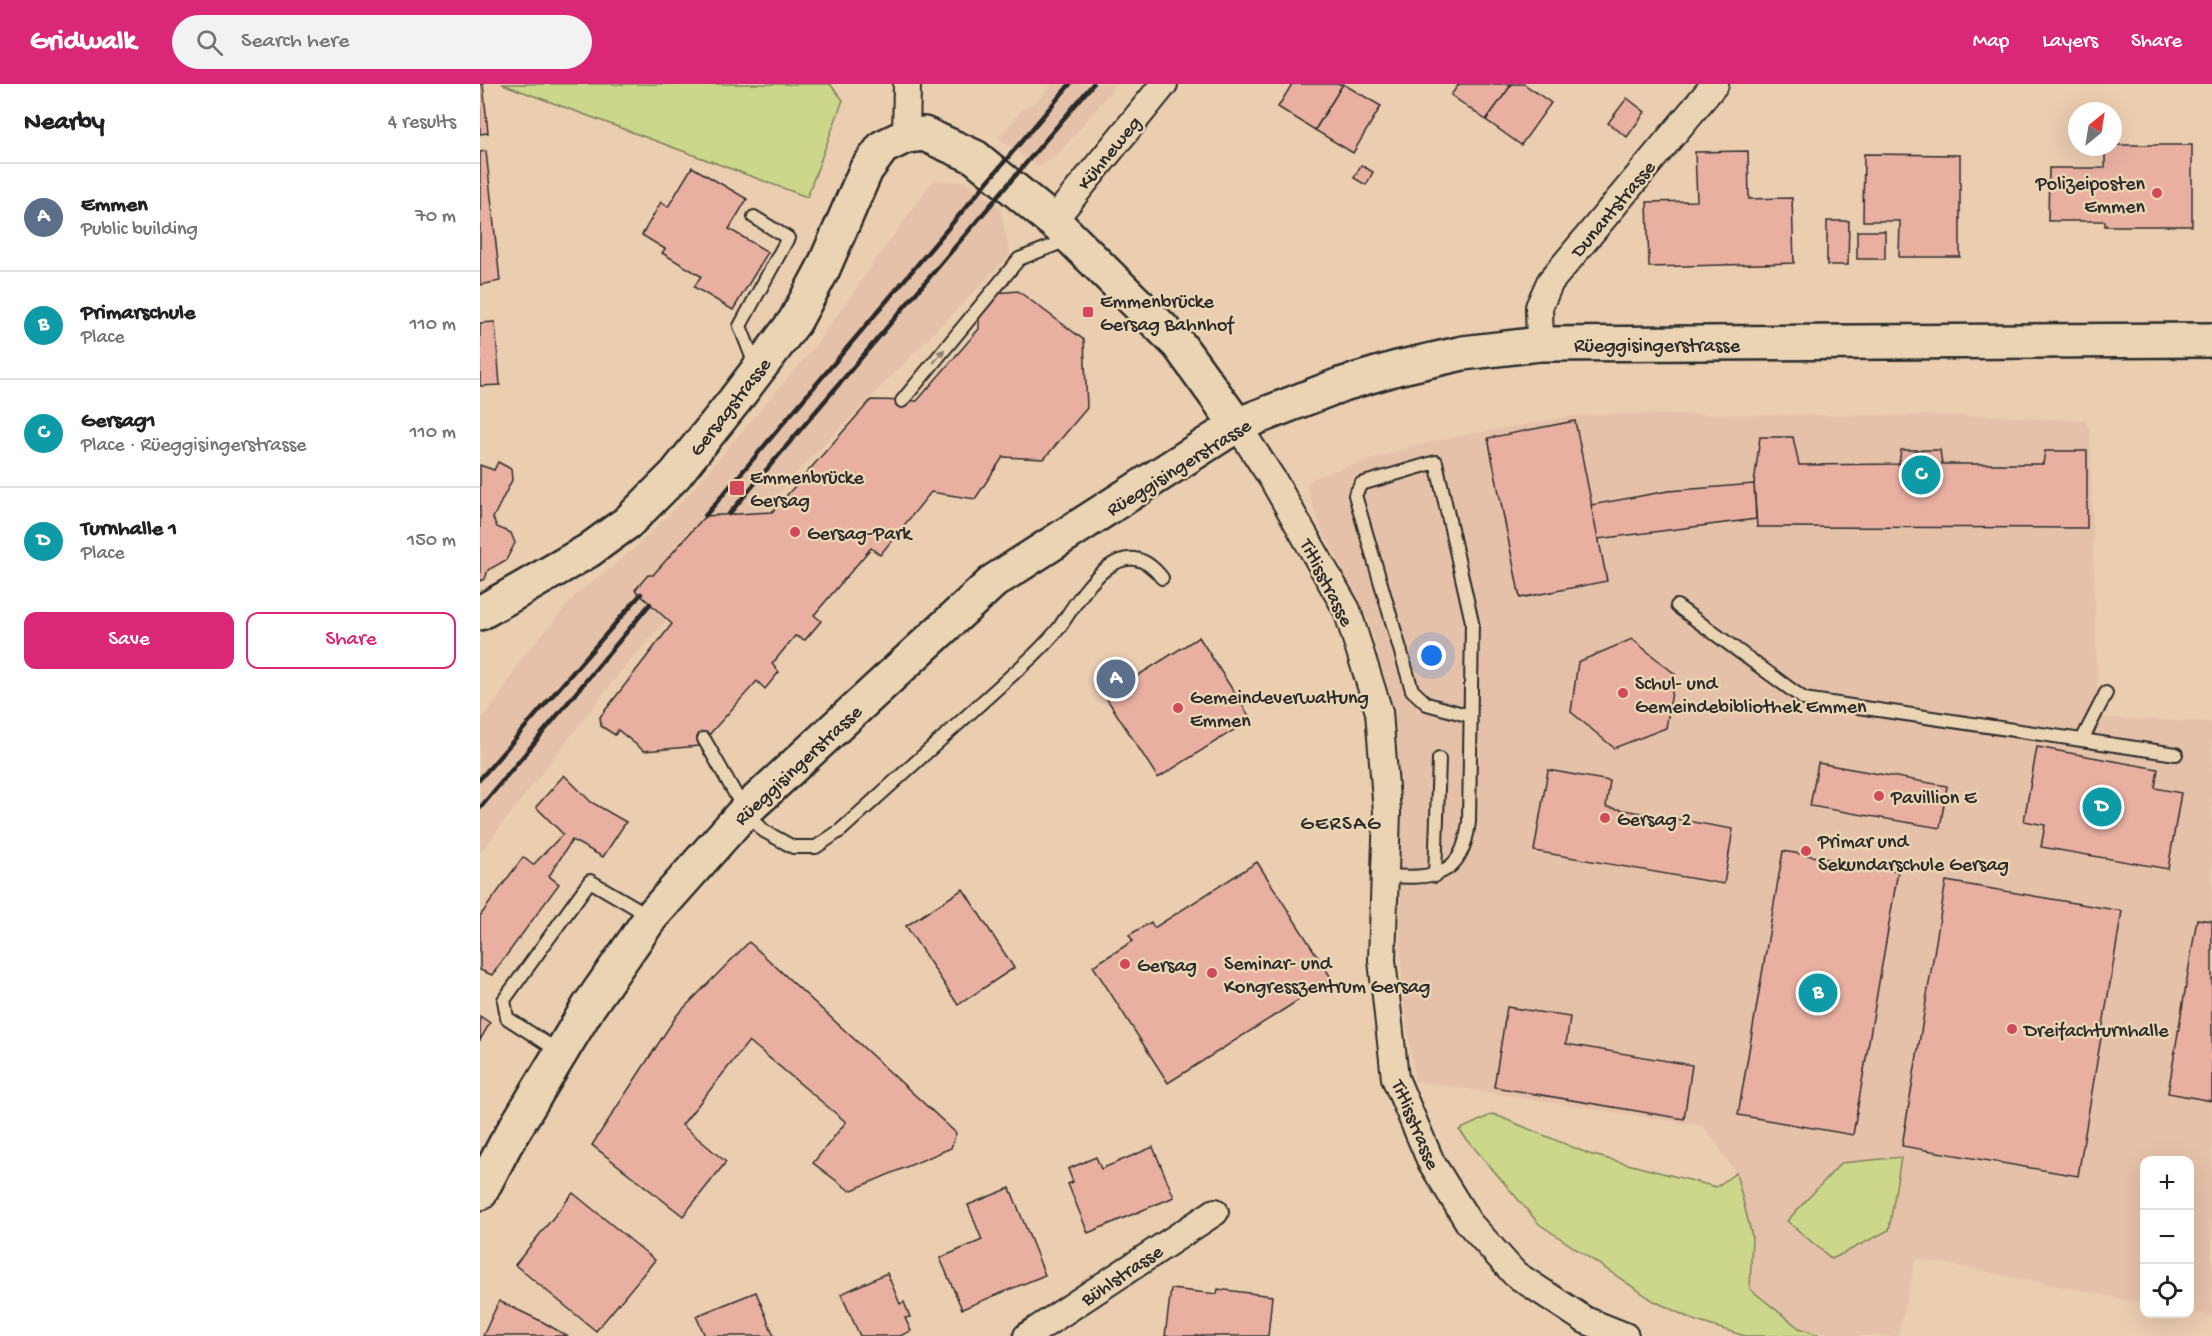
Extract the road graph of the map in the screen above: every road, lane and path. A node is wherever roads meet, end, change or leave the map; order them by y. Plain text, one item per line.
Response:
1 (907, 84) edge
2 (1164, 84) edge
3 (1715, 84) edge
4 (906, 136) junction
5 (754, 217) dead end
6 (1062, 230) junction
7 (2212, 340) edge
8 (1540, 344) junction
9 (757, 371) junction
10 (902, 401) dead end
11 (1237, 425) junction
12 (1162, 578) dead end
13 (1677, 606) dead end
14 (480, 613) edge
15 (2106, 693) dead end
16 (1470, 716) junction
17 (704, 739) dead end
18 (2082, 740) junction
19 (2176, 754) dead end
20 (1439, 759) dead end
21 (745, 811) junction
22 (1384, 876) junction
23 (1435, 876) junction
24 (651, 917) junction
25 (560, 1053) junction
26 (480, 1193) edge
27 (1215, 1212) dead end
28 (1027, 1336) edge
29 (1625, 1336) edge

1 - 4 street
2 - 6 street, Kühneweg
3 - 8 street, Dunantstrasse
4 - 6 street
4 - 9 street, Gersagstrasse
5 - 9 lane
10 -> 6 lane
6 - 11 street
7 - 8 street, Rüeggisingerstrasse
8 - 11 street, Rüeggisingerstrasse
9 - 14 street, Gersagstrasse
11 - 21 street, Rüeggisingerstrasse
11 - 22 street, Titlisstrasse
12 - 21 lane
13 - 18 lane
15 - 18 lane
16 - 16 lane
16 - 23 lane
17 - 21 lane
18 - 19 lane
20 - 23 lane
21 - 24 street, Rüeggisingerstrasse
22 - 23 lane
22 - 29 street, Titlisstrasse
24 - 25 street, Rüeggisingerstrasse
24 - 25 lane
25 - 26 street, Rüeggisingerstrasse
27 - 28 street, Bühlstrasse

